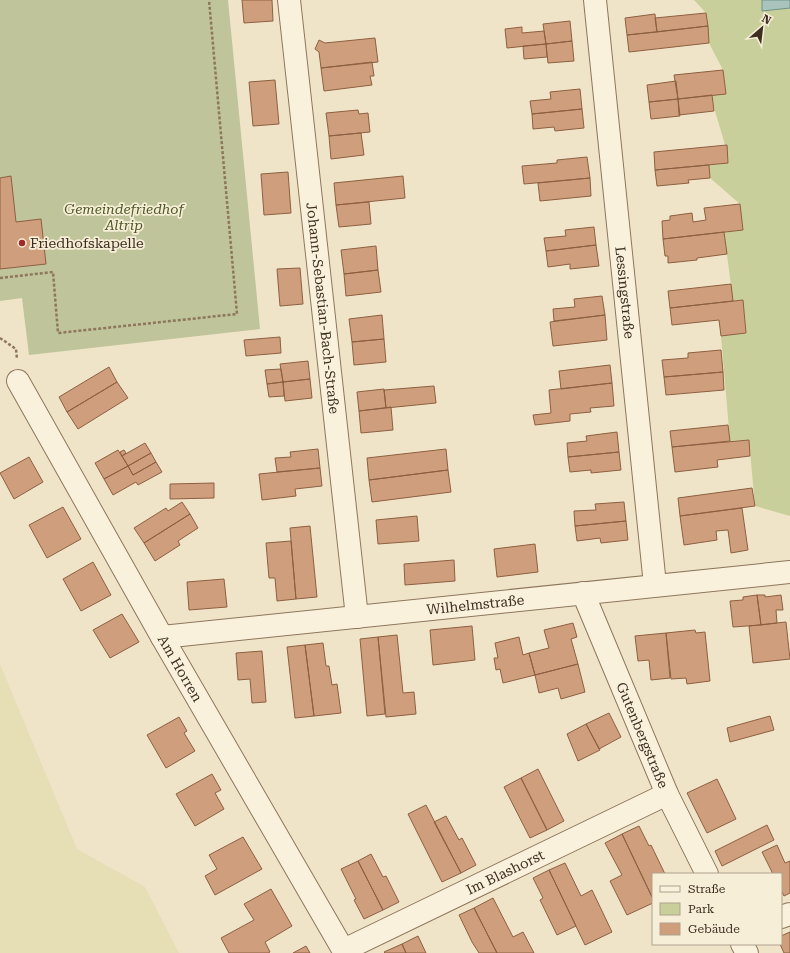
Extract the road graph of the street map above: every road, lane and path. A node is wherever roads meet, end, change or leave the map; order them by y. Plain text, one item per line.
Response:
1 (209, 0) edge
2 (289, 0) edge
3 (595, 0) edge
4 (0, 278) edge
5 (18, 381) dead end
6 (790, 572) edge
7 (655, 585) junction
8 (584, 593) junction
9 (357, 616) junction
10 (162, 637) junction
11 (667, 794) junction
12 (706, 873) edge
13 (344, 952) edge

1 - 4 path
2 - 9 street, Johann-Sebastian-Bach-Straße
3 - 7 street, Lessingstraße
5 - 10 street, Am Horren
6 - 7 street, Wilhelmstraße
7 - 8 street, Wilhelmstraße
8 - 9 street, Wilhelmstraße
8 - 11 street, Gutenbergstraße
9 - 10 street, Wilhelmstraße
10 - 13 street, Am Horren
11 - 12 street, Gutenbergstraße
11 - 13 street, Im Blashorst

